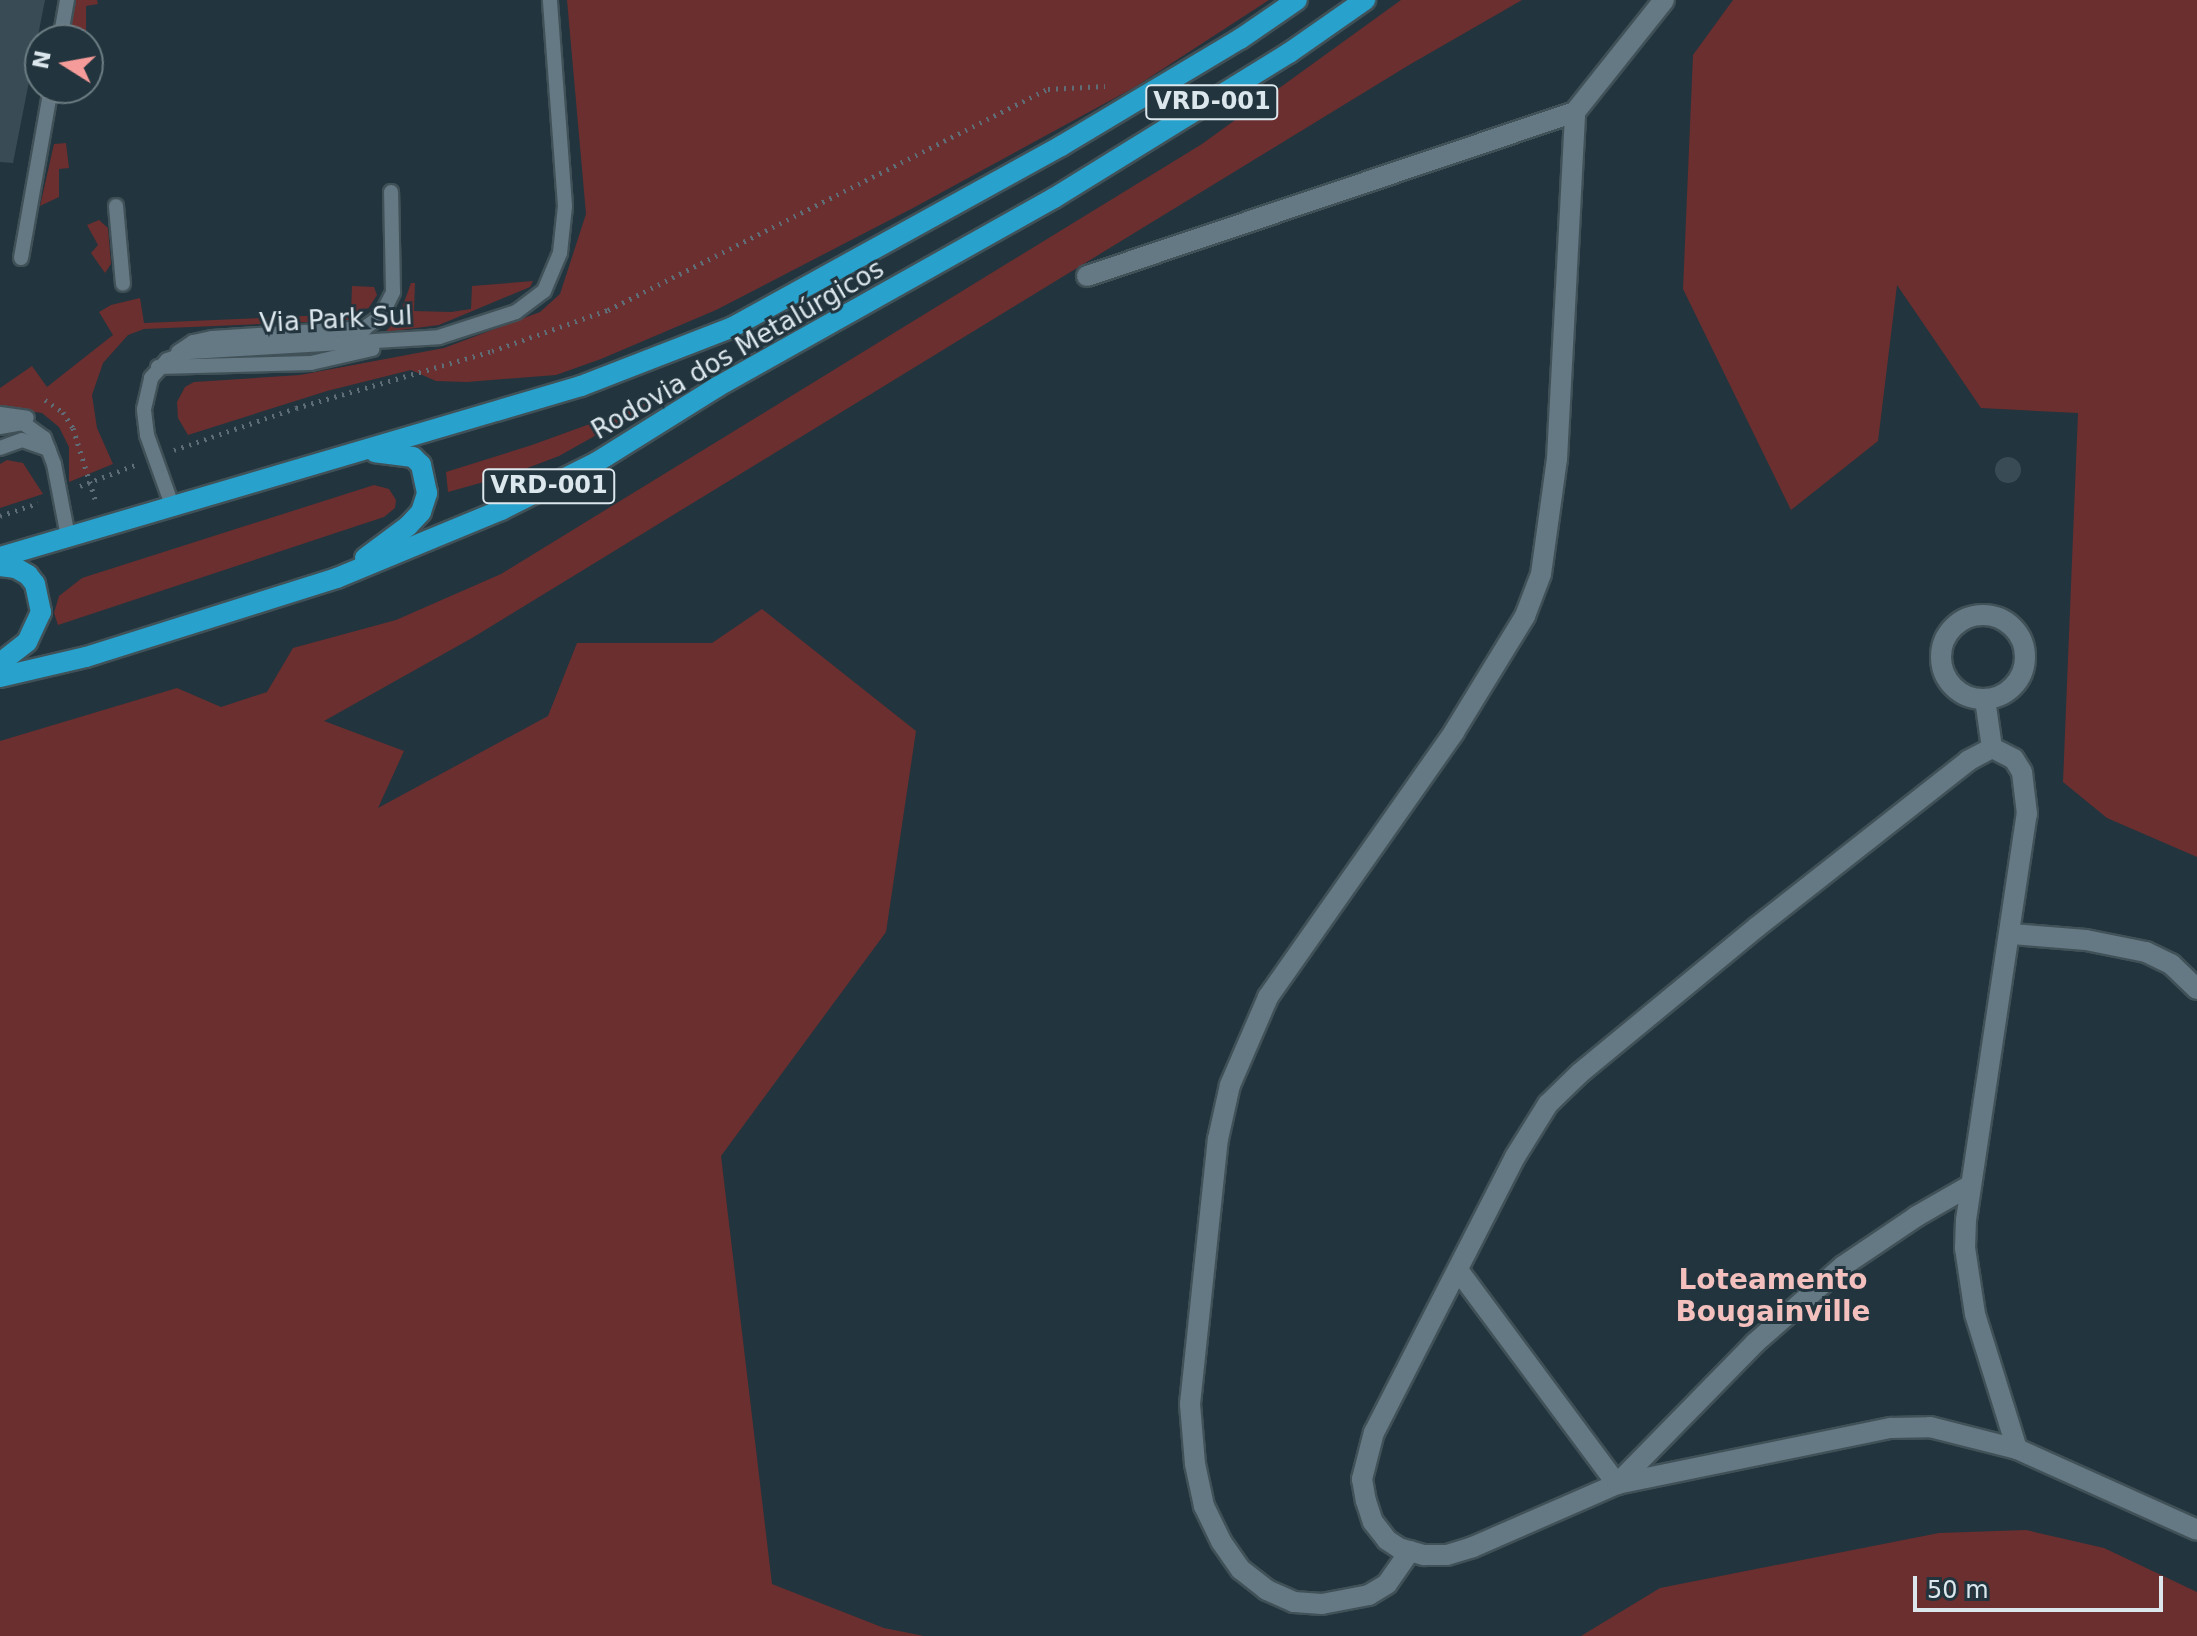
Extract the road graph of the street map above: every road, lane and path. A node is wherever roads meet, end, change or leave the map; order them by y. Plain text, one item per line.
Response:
1 (67, 0) edge
2 (550, 0) edge
3 (1297, 0) edge
4 (1365, 0) edge
5 (1664, 0) edge
6 (63, 24) edge
7 (1113, 83) dead end
8 (48, 104) edge
9 (1575, 112) junction
10 (391, 192) dead end
11 (116, 206) dead end
12 (21, 258) dead end
13 (1087, 276) dead end
14 (123, 284) dead end
15 (366, 328) junction
16 (405, 341) junction
17 (319, 346) junction
18 (162, 364) junction
19 (0, 414) edge
20 (0, 427) edge
21 (41, 435) junction
22 (0, 448) edge
23 (49, 449) junction
24 (359, 452) junction
25 (155, 458) junction
26 (43, 494) dead end
27 (61, 494) junction
28 (172, 505) junction
29 (0, 516) edge
30 (68, 537) junction
31 (0, 557) edge
32 (0, 566) edge
33 (337, 578) junction
34 (0, 663) edge
35 (0, 677) edge
36 (1985, 699) junction
37 (1992, 748) junction
38 (2012, 934) junction
39 (2197, 989) edge
40 (1971, 1185) junction
41 (1458, 1270) junction
42 (2017, 1449) junction
43 (1617, 1484) junction
44 (2197, 1530) edge
45 (1410, 1551) junction

1 - 6 lane
2 - 16 lane, Via Park Sul
3 - 24 main road, Rodovia dos Metalúrgicos / VRD-001
4 - 33 main road, Rodovia dos Metalúrgicos / VRD-001
5 - 9 street
7 - 25 path
8 - 12 lane
9 - 13 street
9 - 45 street
10 - 15 lane
11 - 14 lane
15 - 17 lane
15 - 18 lane
16 - 17 lane, Via Park Sul
16 - 18 lane
17 - 18 lane, Via Park Sul
18 - 25 lane
19 - 21 lane
20 - 21 lane
21 - 23 lane
22 - 23 lane
23 - 27 lane
24 - 28 main road, VRD-001
24 - 33 main road
25 - 27 path
25 - 28 lane
26 - 29 path
27 - 30 lane
28 - 30 main road, VRD-001
30 - 31 main road, VRD-001
32 - 34 main road
33 - 35 main road, Rodovia dos Metalúrgicos / VRD-001
36 - 36 street
36 - 37 street
37 - 38 street
37 - 41 street
38 - 39 street
38 - 40 street
40 - 42 street
40 - 43 street
41 - 43 street
41 - 45 street
42 - 43 street
42 - 44 street
43 - 45 street

